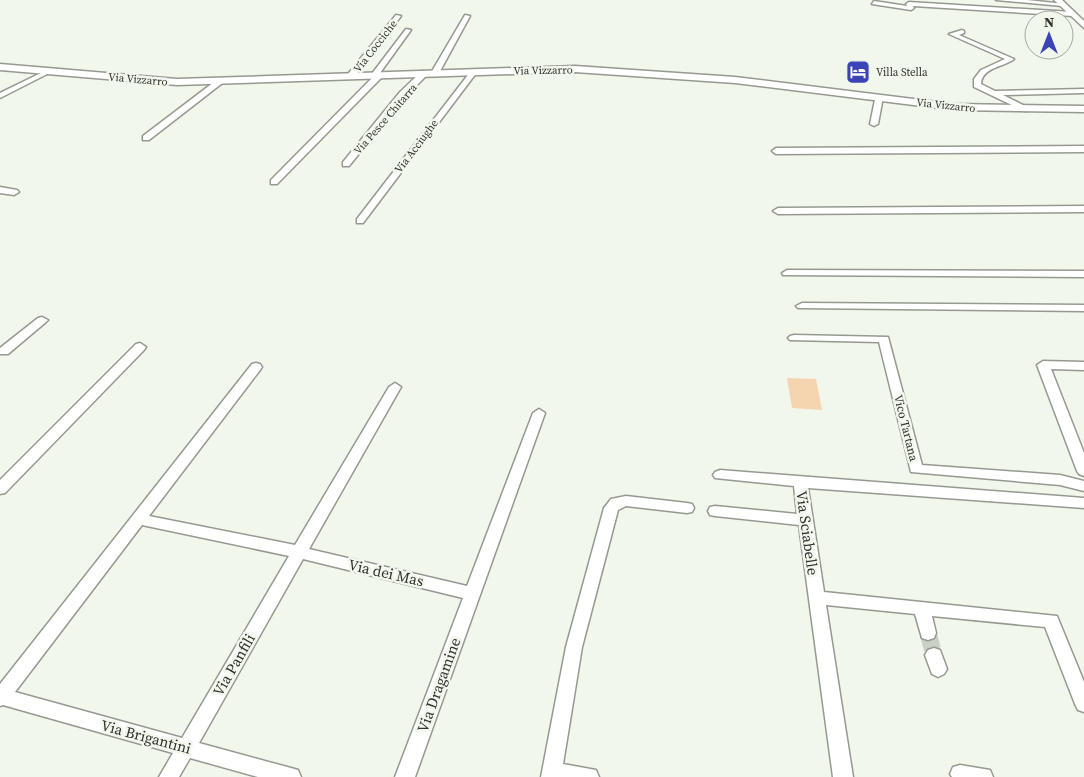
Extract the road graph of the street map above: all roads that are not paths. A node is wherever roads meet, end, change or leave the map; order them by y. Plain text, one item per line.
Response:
1 (999, 0) edge
2 (908, 2) edge
3 (1060, 2) edge
4 (874, 4) dead end
5 (398, 16) dead end
6 (467, 16) dead end
7 (1078, 16) edge
8 (1084, 26) edge
9 (408, 30) dead end
10 (962, 32) dead end
11 (0, 66) edge
12 (50, 71) junction
13 (472, 72) junction
14 (430, 73) junction
15 (377, 75) junction
16 (351, 76) junction
17 (221, 81) junction
18 (1084, 91) edge
19 (994, 93) junction
20 (0, 96) edge
21 (879, 97) junction
22 (1024, 109) junction
23 (1084, 109) edge
24 (874, 124) dead end
25 (146, 138) dead end
26 (1084, 149) edge
27 (776, 151) dead end
28 (346, 164) dead end
29 (274, 182) dead end
30 (0, 190) edge
31 (14, 192) dead end
32 (1084, 209) edge
33 (778, 211) dead end
34 (360, 221) dead end
35 (787, 273) dead end
36 (1084, 274) edge
37 (802, 306) dead end
38 (1084, 308) edge
39 (42, 320) dead end
40 (794, 338) dead end
41 (140, 347) dead end
42 (1, 352) edge
43 (1084, 366) edge
44 (256, 367) dead end
45 (395, 387) dead end
46 (539, 413) dead end
47 (1084, 471) edge
48 (720, 475) dead end
49 (800, 482) junction
50 (1084, 486) edge
51 (1, 487) edge
52 (1084, 503) edge
53 (687, 508) dead end
54 (715, 511) dead end
55 (139, 519) junction
56 (805, 520) junction
57 (299, 552) junction
58 (472, 594) junction
59 (817, 598) junction
60 (922, 608) junction
61 (928, 633) tunnel mouth
62 (0, 697) edge
63 (1084, 704) edge
64 (186, 748) junction
65 (551, 774) edge
66 (960, 774) dead end
67 (168, 777) edge
68 (291, 777) edge
69 (405, 777) edge
70 (588, 777) edge
71 (843, 777) edge
72 (983, 777) edge

1 - 3 street
2 - 4 street
2 - 7 street
3 - 7 street
5 - 16 street, Via Cocciche
6 - 14 street, Via Pesce Chitarra
7 - 8 street
9 - 15 street
10 - 19 street
11 - 12 street, Via Vizzarro
12 - 17 street, Via Vizzarro
12 - 20 street
13 - 14 street, Via Vizzarro
13 - 21 street, Via Vizzarro
13 - 34 street, Via Acciughe
14 - 15 street, Via Vizzarro
14 - 28 street, Via Pesce Chitarra
15 - 16 street, Via Vizzarro
15 - 29 street
16 - 17 street, Via Vizzarro
17 - 25 street
18 - 19 street
19 - 22 street
21 - 22 street, Via Vizzarro
21 - 24 street
22 - 23 street, Via Vizzarro
26 - 27 street
30 - 31 street
32 - 33 street
35 - 36 street
37 - 38 street
39 - 42 street
40 - 50 street, Vico Tartana
41 - 51 street
43 - 47 street
44 - 55 street
45 - 57 street, Via Panfili
46 - 58 street, Via Dragamine
48 - 49 street
49 - 52 street, Via Sciabelle
49 - 56 street, Via Sciabelle
53 - 65 street
54 - 56 street
55 - 57 street, Via dei Mas
55 - 62 street
56 - 59 street, Via Sciabelle
57 - 58 street, Via dei Mas
57 - 64 street, Via Panfili
58 - 69 street, Via Dragamine
59 - 60 street
59 - 71 street, Via Sciabelle
60 - 61 street
60 - 63 street
62 - 64 street, Via Brigantini
64 - 67 street, Via Panfili
64 - 68 street, Via Brigantini
65 - 70 street
66 - 72 street

